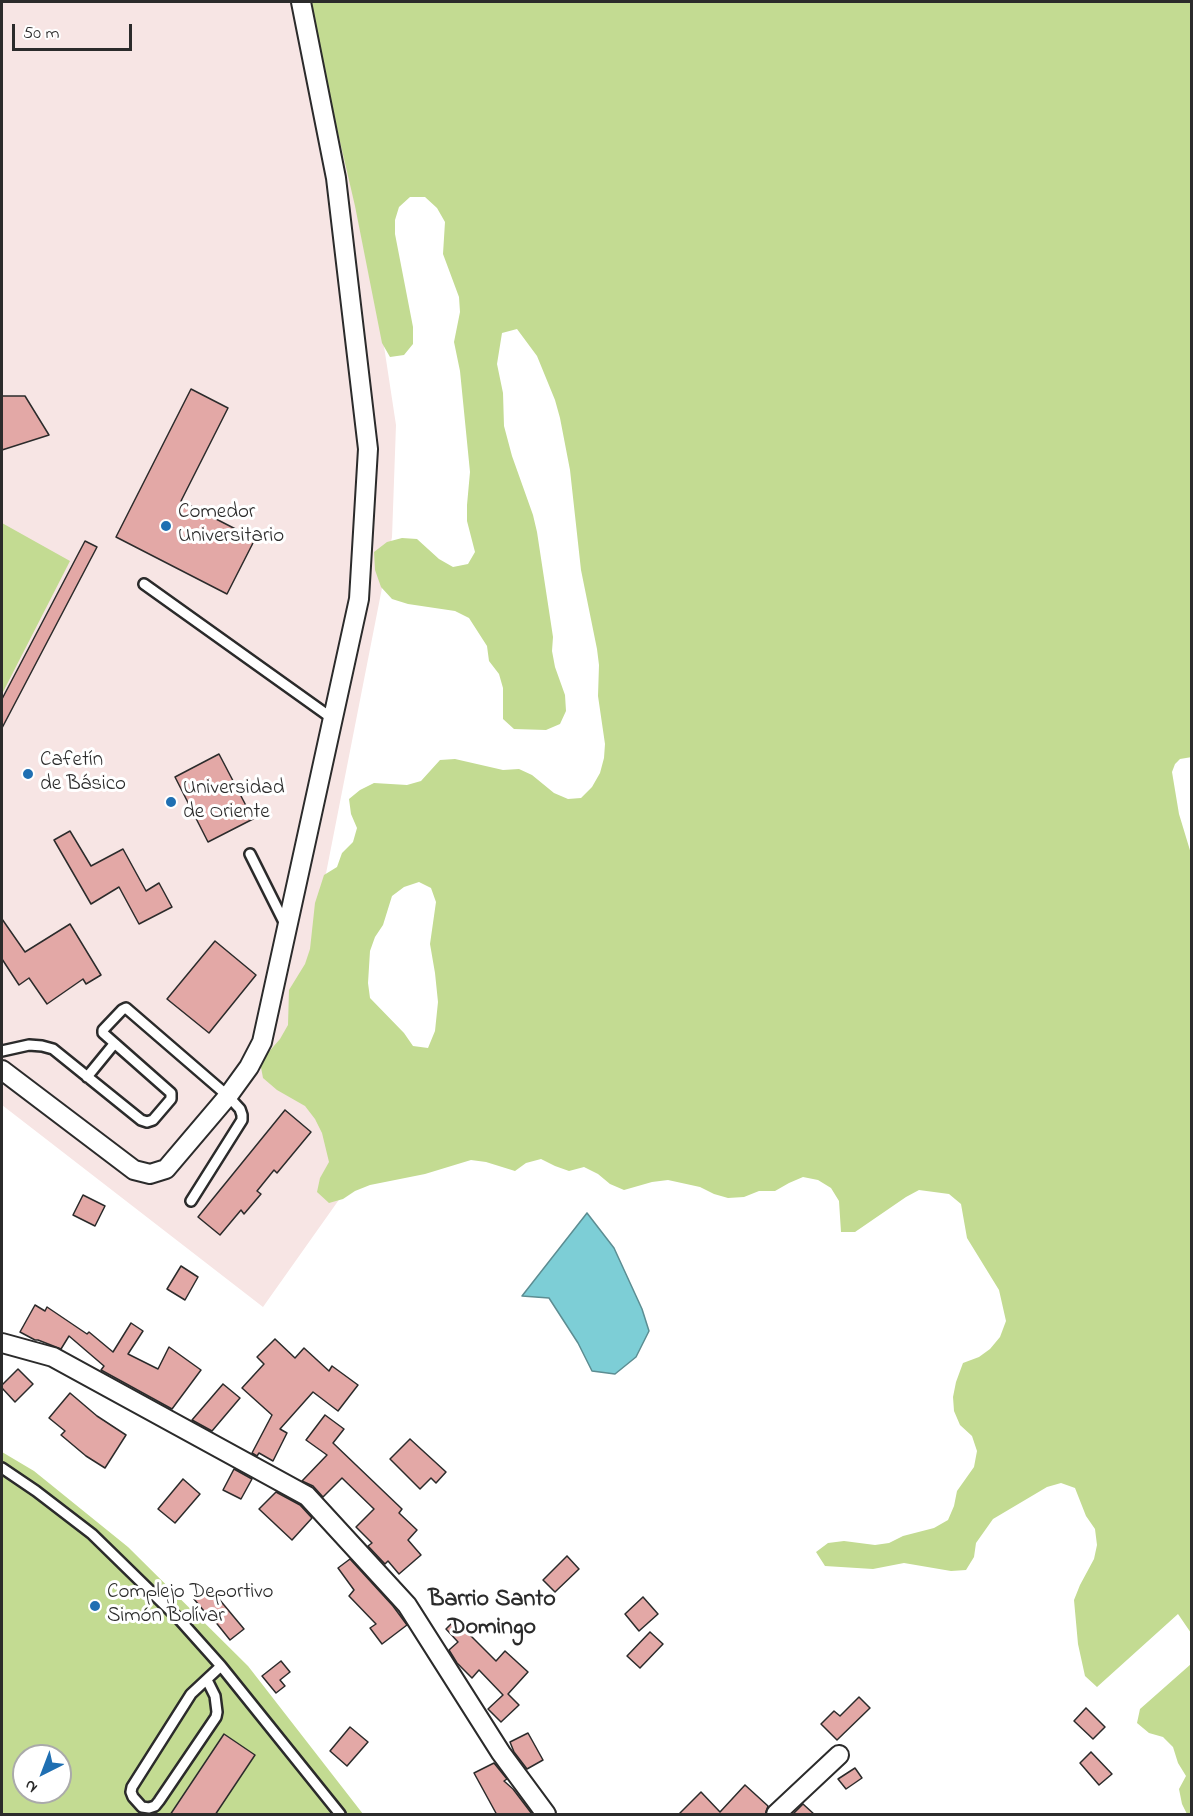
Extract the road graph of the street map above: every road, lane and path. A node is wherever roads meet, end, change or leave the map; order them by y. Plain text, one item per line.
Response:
1 (301, 2) edge
2 (144, 584) dead end
3 (333, 719) junction
4 (250, 854) dead end
5 (287, 928) junction
6 (114, 1044) junction
7 (2, 1051) edge
8 (2, 1070) edge
9 (87, 1077) junction
10 (228, 1096) junction
11 (191, 1201) dead end
12 (2, 1343) edge
13 (2, 1468) edge
14 (221, 1666) junction
15 (207, 1680) junction
16 (839, 1755) dead end
17 (340, 1815) edge
18 (546, 1815) edge
19 (776, 1815) edge

1 - 3 street
2 - 3 lane
3 - 5 street
4 - 5 lane
5 - 10 street
6 - 9 lane
6 - 9 lane
6 - 10 lane
7 - 9 lane
8 - 10 street
10 - 11 lane
12 - 18 street
13 - 14 lane
14 - 15 lane
14 - 17 lane
15 - 15 lane
16 - 19 street

